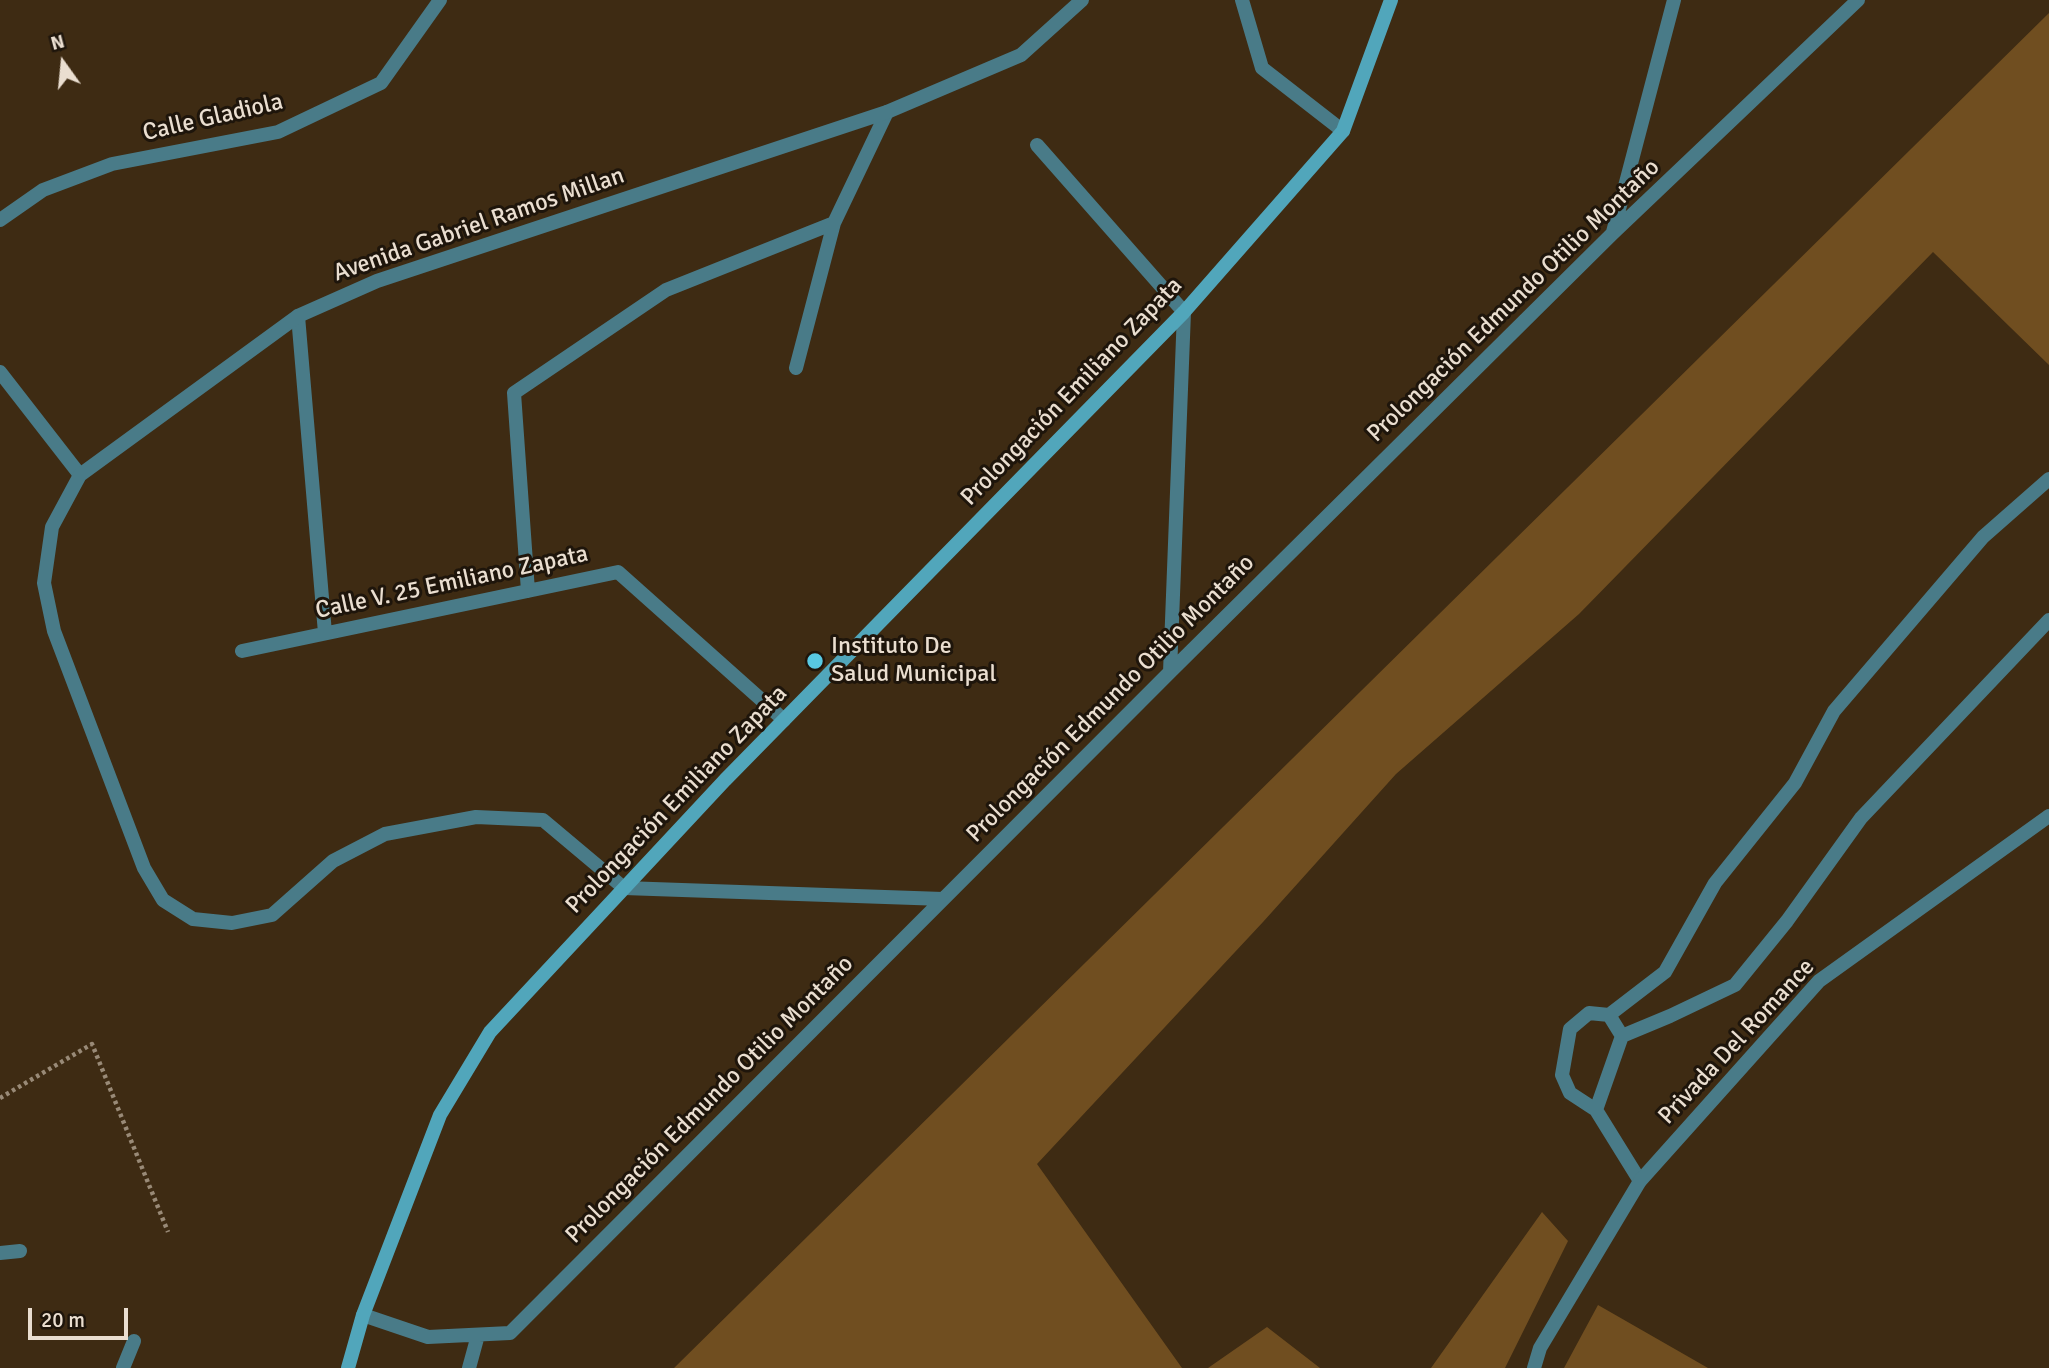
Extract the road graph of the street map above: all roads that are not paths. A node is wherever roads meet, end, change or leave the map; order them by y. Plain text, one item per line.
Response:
1 (440, 0) edge
2 (1082, 0) edge
3 (1241, 0) edge
4 (1391, 0) edge
5 (1674, 0) edge
6 (1858, 0) edge
7 (887, 112) junction
8 (1343, 131) junction
9 (1037, 145) dead end
10 (0, 220) edge
11 (834, 223) junction
12 (1612, 234) junction
13 (1184, 312) junction
14 (298, 316) junction
15 (796, 368) dead end
16 (0, 372) edge
17 (80, 475) junction
18 (2049, 479) edge
19 (528, 590) junction
20 (2049, 620) edge
21 (325, 633) junction
22 (242, 651) dead end
23 (1170, 672) junction
24 (784, 720) junction
25 (2049, 816) edge
26 (624, 887) junction
27 (943, 899) junction
28 (1609, 1015) junction
29 (1622, 1036) junction
30 (1596, 1110) junction
31 (1640, 1181) junction
32 (20, 1251) dead end
33 (0, 1253) edge
34 (363, 1315) junction
35 (478, 1335) junction
36 (134, 1342) dead end
37 (124, 1368) edge
38 (348, 1368) edge
39 (469, 1368) edge
40 (1534, 1368) edge

1 - 10 street, Calle Gladiola
2 - 7 street, Avenida Gabriel Ramos Millan
3 - 8 street
4 - 8 main road, Prolongación Emiliano Zapata
5 - 12 street
6 - 12 street, Prolongación Edmundo Otilio Montaño
7 - 11 street
7 - 14 street, Avenida Gabriel Ramos Millan
8 - 13 main road, Prolongación Emiliano Zapata
9 - 13 street
11 - 15 street
11 - 19 street
12 - 23 street, Prolongación Edmundo Otilio Montaño
13 - 23 street
13 - 24 main road, Prolongación Emiliano Zapata
14 - 17 street, Avenida Gabriel Ramos Millan
14 - 21 street
16 - 17 street
17 - 26 street, Avenida Gabriel Ramos Millan
18 - 28 street
19 - 21 street, Calle V. 25 Emiliano Zapata
19 - 24 street, Calle V. 25 Emiliano Zapata
20 - 29 street
21 - 22 street, Calle V. 25 Emiliano Zapata
23 - 27 street, Prolongación Edmundo Otilio Montaño
24 - 26 main road, Prolongación Emiliano Zapata
25 - 31 street, Privada Del Romance
26 - 27 street
26 - 34 main road, Prolongación Emiliano Zapata
27 - 35 street, Prolongación Edmundo Otilio Montaño
28 - 29 street
28 - 30 street
29 - 30 street
30 - 31 street
31 - 40 street, Privada Del Romance
32 - 33 street
34 - 35 street, Prolongación Edmundo Otilio Montaño
34 - 38 main road, Prolongación Emiliano Zapata
35 - 39 street
36 - 37 street

